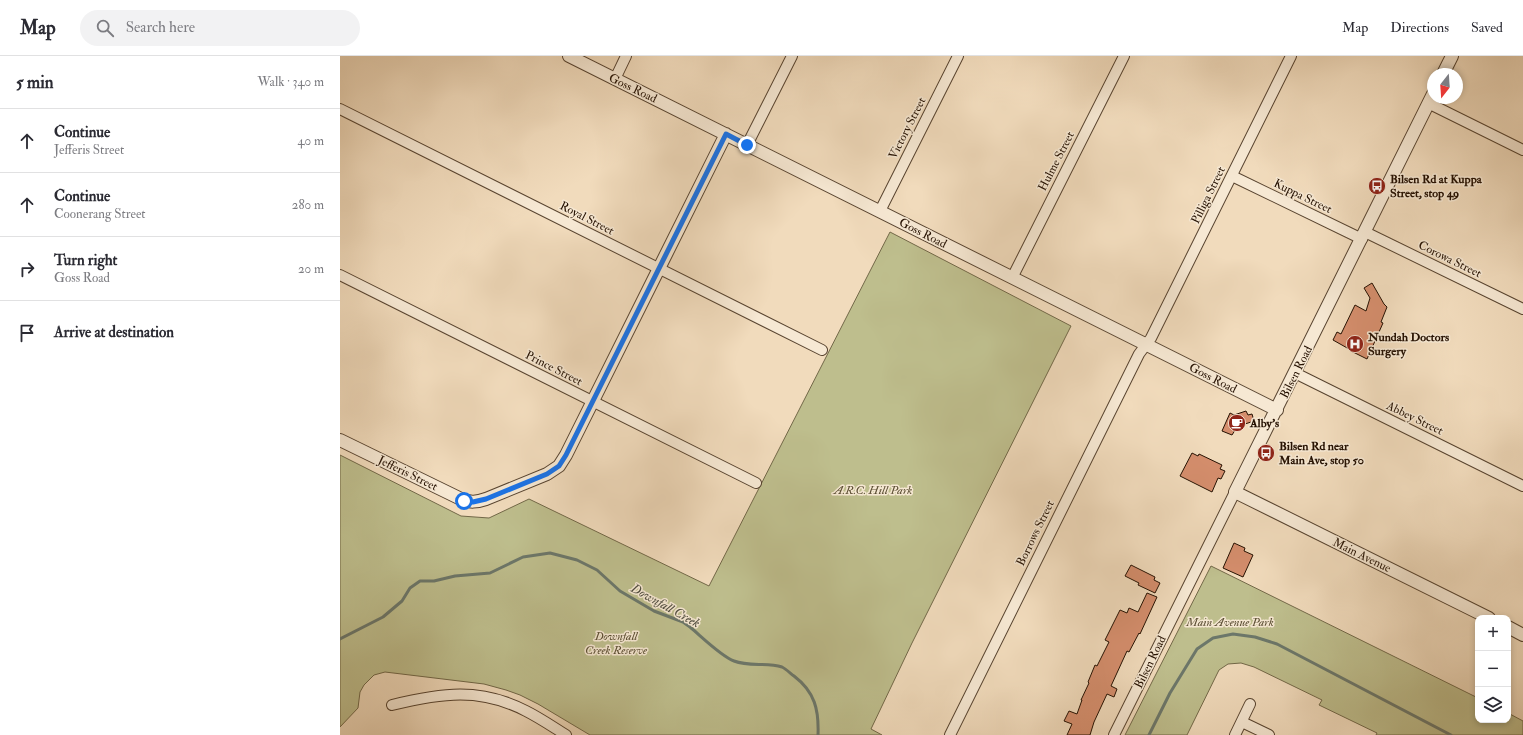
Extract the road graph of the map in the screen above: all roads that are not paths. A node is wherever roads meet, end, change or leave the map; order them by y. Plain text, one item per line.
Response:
1 (569, 56) edge
2 (626, 56) edge
3 (792, 56) edge
4 (958, 56) edge
5 (1124, 56) edge
6 (1291, 56) edge
7 (1452, 56) edge
8 (1446, 68) edge
9 (615, 79) junction
10 (1429, 104) edge
11 (1440, 104) edge
12 (340, 109) edge
13 (726, 134) junction
14 (747, 145) junction
15 (1523, 150) edge
16 (1232, 176) junction
17 (880, 211) junction
18 (1364, 236) junction
19 (659, 269) junction
20 (340, 275) edge
21 (1012, 278) junction
22 (1523, 310) edge
23 (1146, 344) junction
24 (822, 350) dead end
25 (1295, 373) junction
26 (593, 402) junction
27 (1277, 410) junction
28 (340, 440) edge
29 (756, 483) dead end
30 (1523, 486) edge
31 (1236, 492) junction
32 (1483, 615) edge
33 (1511, 629) edge
34 (1523, 635) edge
35 (392, 704) dead end
36 (1250, 704) dead end
37 (1242, 722) junction
38 (566, 735) edge
39 (950, 735) edge
40 (1114, 735) edge
41 (1235, 735) edge
42 (1269, 735) edge

1 - 9 street, Goss Road
2 - 9 street
3 - 14 street
4 - 17 street, Victory Street
5 - 21 street, Hulme Street
6 - 16 street, Pilliga Street
7 - 8 street
9 - 13 street, Goss Road
10 - 18 street, Bilsen Road
11 - 15 street
12 - 19 street, Royal Street
13 - 14 street, Goss Road
13 - 19 street, Jefferis Street
14 - 17 street, Goss Road
16 - 18 street, Kuppa Street
16 - 23 street, Pilliga Street
17 - 21 street, Goss Road
18 - 22 street, Corowa Street
18 - 25 street, Bilsen Road
19 - 24 street, Royal Street
19 - 26 street, Jefferis Street
20 - 26 street, Prince Street
21 - 23 street, Goss Road
23 - 27 street, Goss Road
23 - 39 street, Borrows Street
25 - 27 street, Bilsen Road
25 - 30 street, Abbey Street
26 - 28 street, Jefferis Street
26 - 29 street, Prince Street
27 - 31 street, Bilsen Road
31 - 32 street, Main Avenue
31 - 40 street, Bilsen Road
33 - 34 street
35 - 38 street
36 - 37 street
37 - 41 street
37 - 42 street

